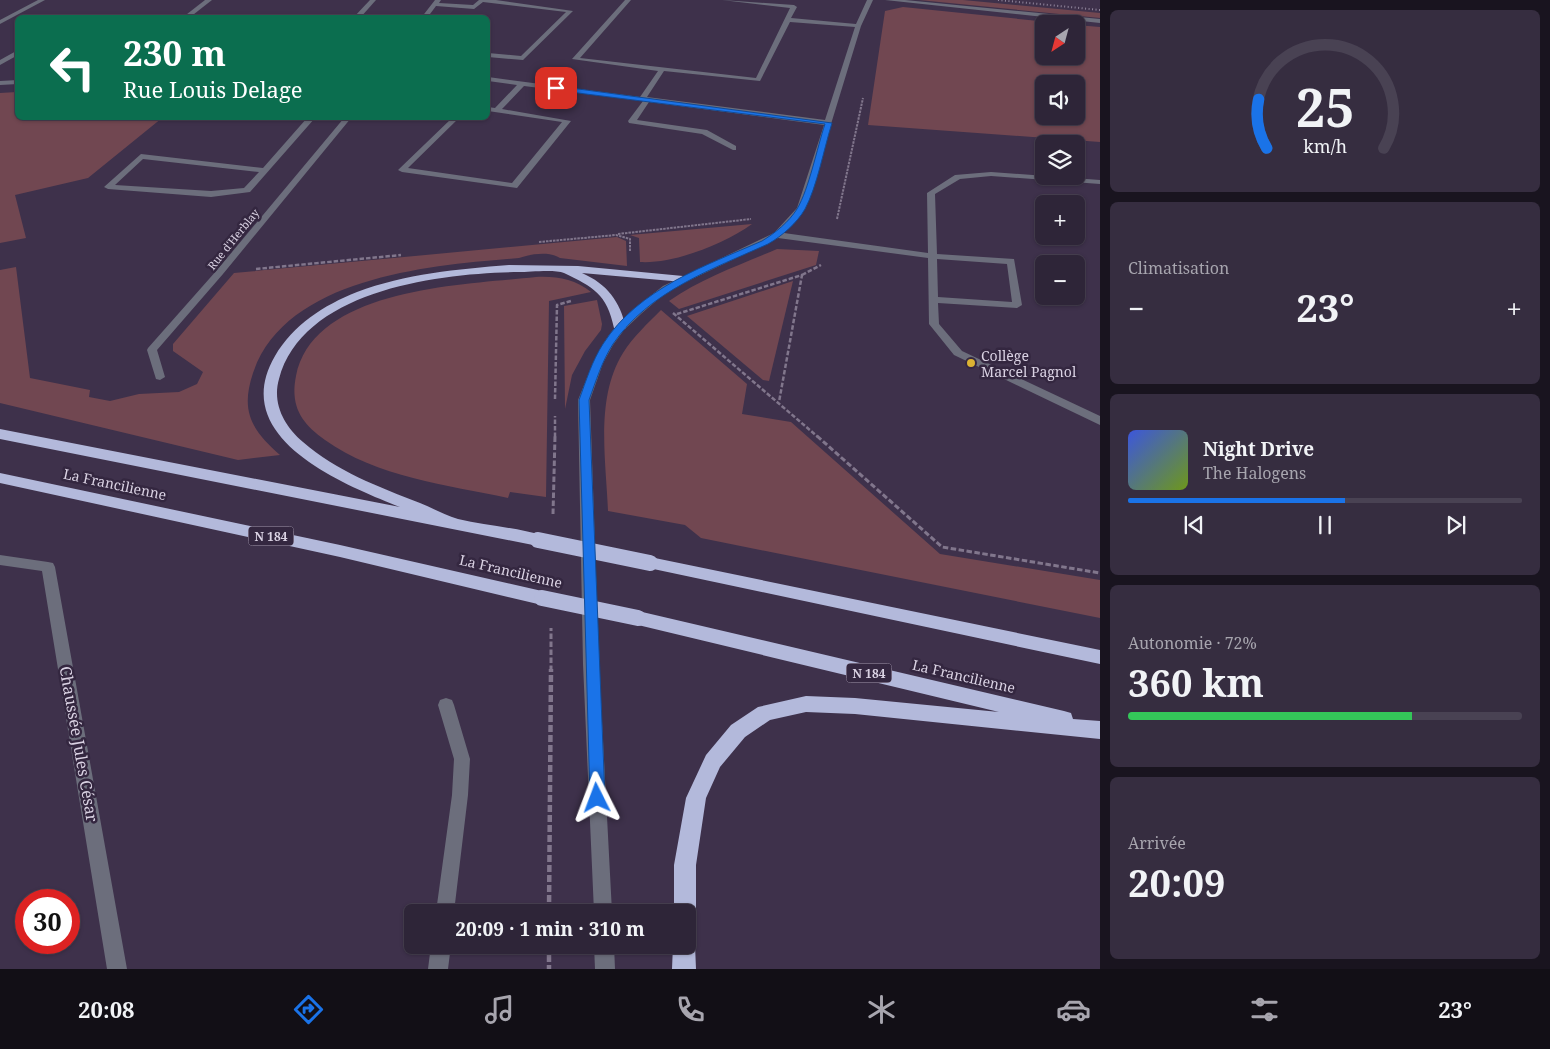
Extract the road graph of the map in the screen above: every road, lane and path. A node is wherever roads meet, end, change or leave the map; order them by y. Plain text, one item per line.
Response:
1 (42, 0) edge
2 (209, 0) edge
3 (373, 0) edge
4 (628, 0) edge
5 (725, 0) edge
6 (870, 0) edge
7 (888, 0) edge
8 (436, 2) edge
9 (189, 15) edge
10 (359, 15) edge
11 (426, 15) edge
12 (790, 20) junction
13 (1100, 21) edge
14 (0, 22) edge
15 (9, 24) dead end
16 (858, 26) junction
17 (15, 54) edge
18 (490, 55) edge
19 (15, 60) edge
20 (1, 62) edge
21 (662, 70) junction
22 (490, 79) edge
23 (15, 82) edge
24 (0, 83) edge
25 (522, 84) junction
26 (865, 90) dead end
27 (645, 99) junction
28 (490, 109) edge
29 (497, 110) junction
30 (309, 120) edge
31 (345, 120) edge
32 (454, 120) edge
33 (829, 123) junction
34 (733, 148) dead end
35 (263, 170) junction
36 (1100, 182) edge
37 (795, 217) junction
38 (616, 235) junction
39 (776, 235) junction
40 (537, 242) dead end
41 (830, 243) junction
42 (408, 254) dead end
43 (932, 256) junction
44 (553, 267) junction
45 (220, 272) junction
46 (630, 273) junction
47 (802, 274) junction
48 (683, 279) junction
49 (605, 292) junction
50 (654, 298) junction
51 (933, 300) junction
52 (676, 315) junction
53 (620, 328) junction
54 (160, 377) dead end
55 (779, 402) junction
56 (555, 403) dead end
57 (555, 413) dead end
58 (1100, 421) edge
59 (0, 434) edge
60 (0, 478) edge
61 (553, 520) dead end
62 (453, 523) junction
63 (0, 560) edge
64 (1100, 573) edge
65 (551, 626) dead end
66 (1100, 657) edge
67 (446, 705) dead end
68 (1100, 729) edge
69 (446, 904) edge
70 (549, 904) edge
71 (603, 904) edge
72 (684, 904) edge
73 (440, 954) edge
74 (549, 954) edge
75 (604, 954) edge
76 (684, 954) edge
77 (117, 969) edge
78 (438, 969) edge
79 (549, 969) edge
80 (605, 969) edge
81 (684, 969) edge

1 - 14 street
2 - 9 street
3 - 10 street
4 - 21 street
5 - 12 street
6 - 16 street
7 - 13 street
8 - 11 street
8 - 18 street
12 - 16 street
12 - 21 street
14 - 15 street
16 - 33 street
17 - 20 street
19 - 20 street
21 - 27 street
22 - 25 street
23 - 24 street
25 - 27 street
25 - 29 street
26 - 41 path
27 - 33 street
27 - 34 street
28 - 29 street
29 - 32 street
30 - 35 street
31 - 45 street, Rue d'Herblay
33 - 37 street
35 - 35 street
36 - 43 street
37 - 38 path
37 - 39 street
38 - 40 path
38 - 46 path
39 - 41 street
39 - 48 street
41 - 43 street
41 - 47 path
42 - 45 path
43 - 51 street
43 - 51 street
44 - 46 highway
44 - 49 highway
44 - 62 highway
45 - 54 street, Rue d'Herblay
46 - 48 highway
47 - 52 path
47 - 55 path
48 - 50 street
49 - 53 highway
49 - 56 path
50 - 52 path
50 - 53 street
51 - 58 street
52 - 55 path
53 - 71 street
55 - 64 path
57 - 61 path
59 - 62 highway, La Francilienne
60 - 68 highway, La Francilienne / N 184, bridge
62 - 66 highway, La Francilienne, bridge
63 - 77 street, Chaussée Jules César
65 - 70 path
67 - 69 street
68 - 72 highway
73 - 78 street
74 - 79 path
75 - 80 street
76 - 81 highway

